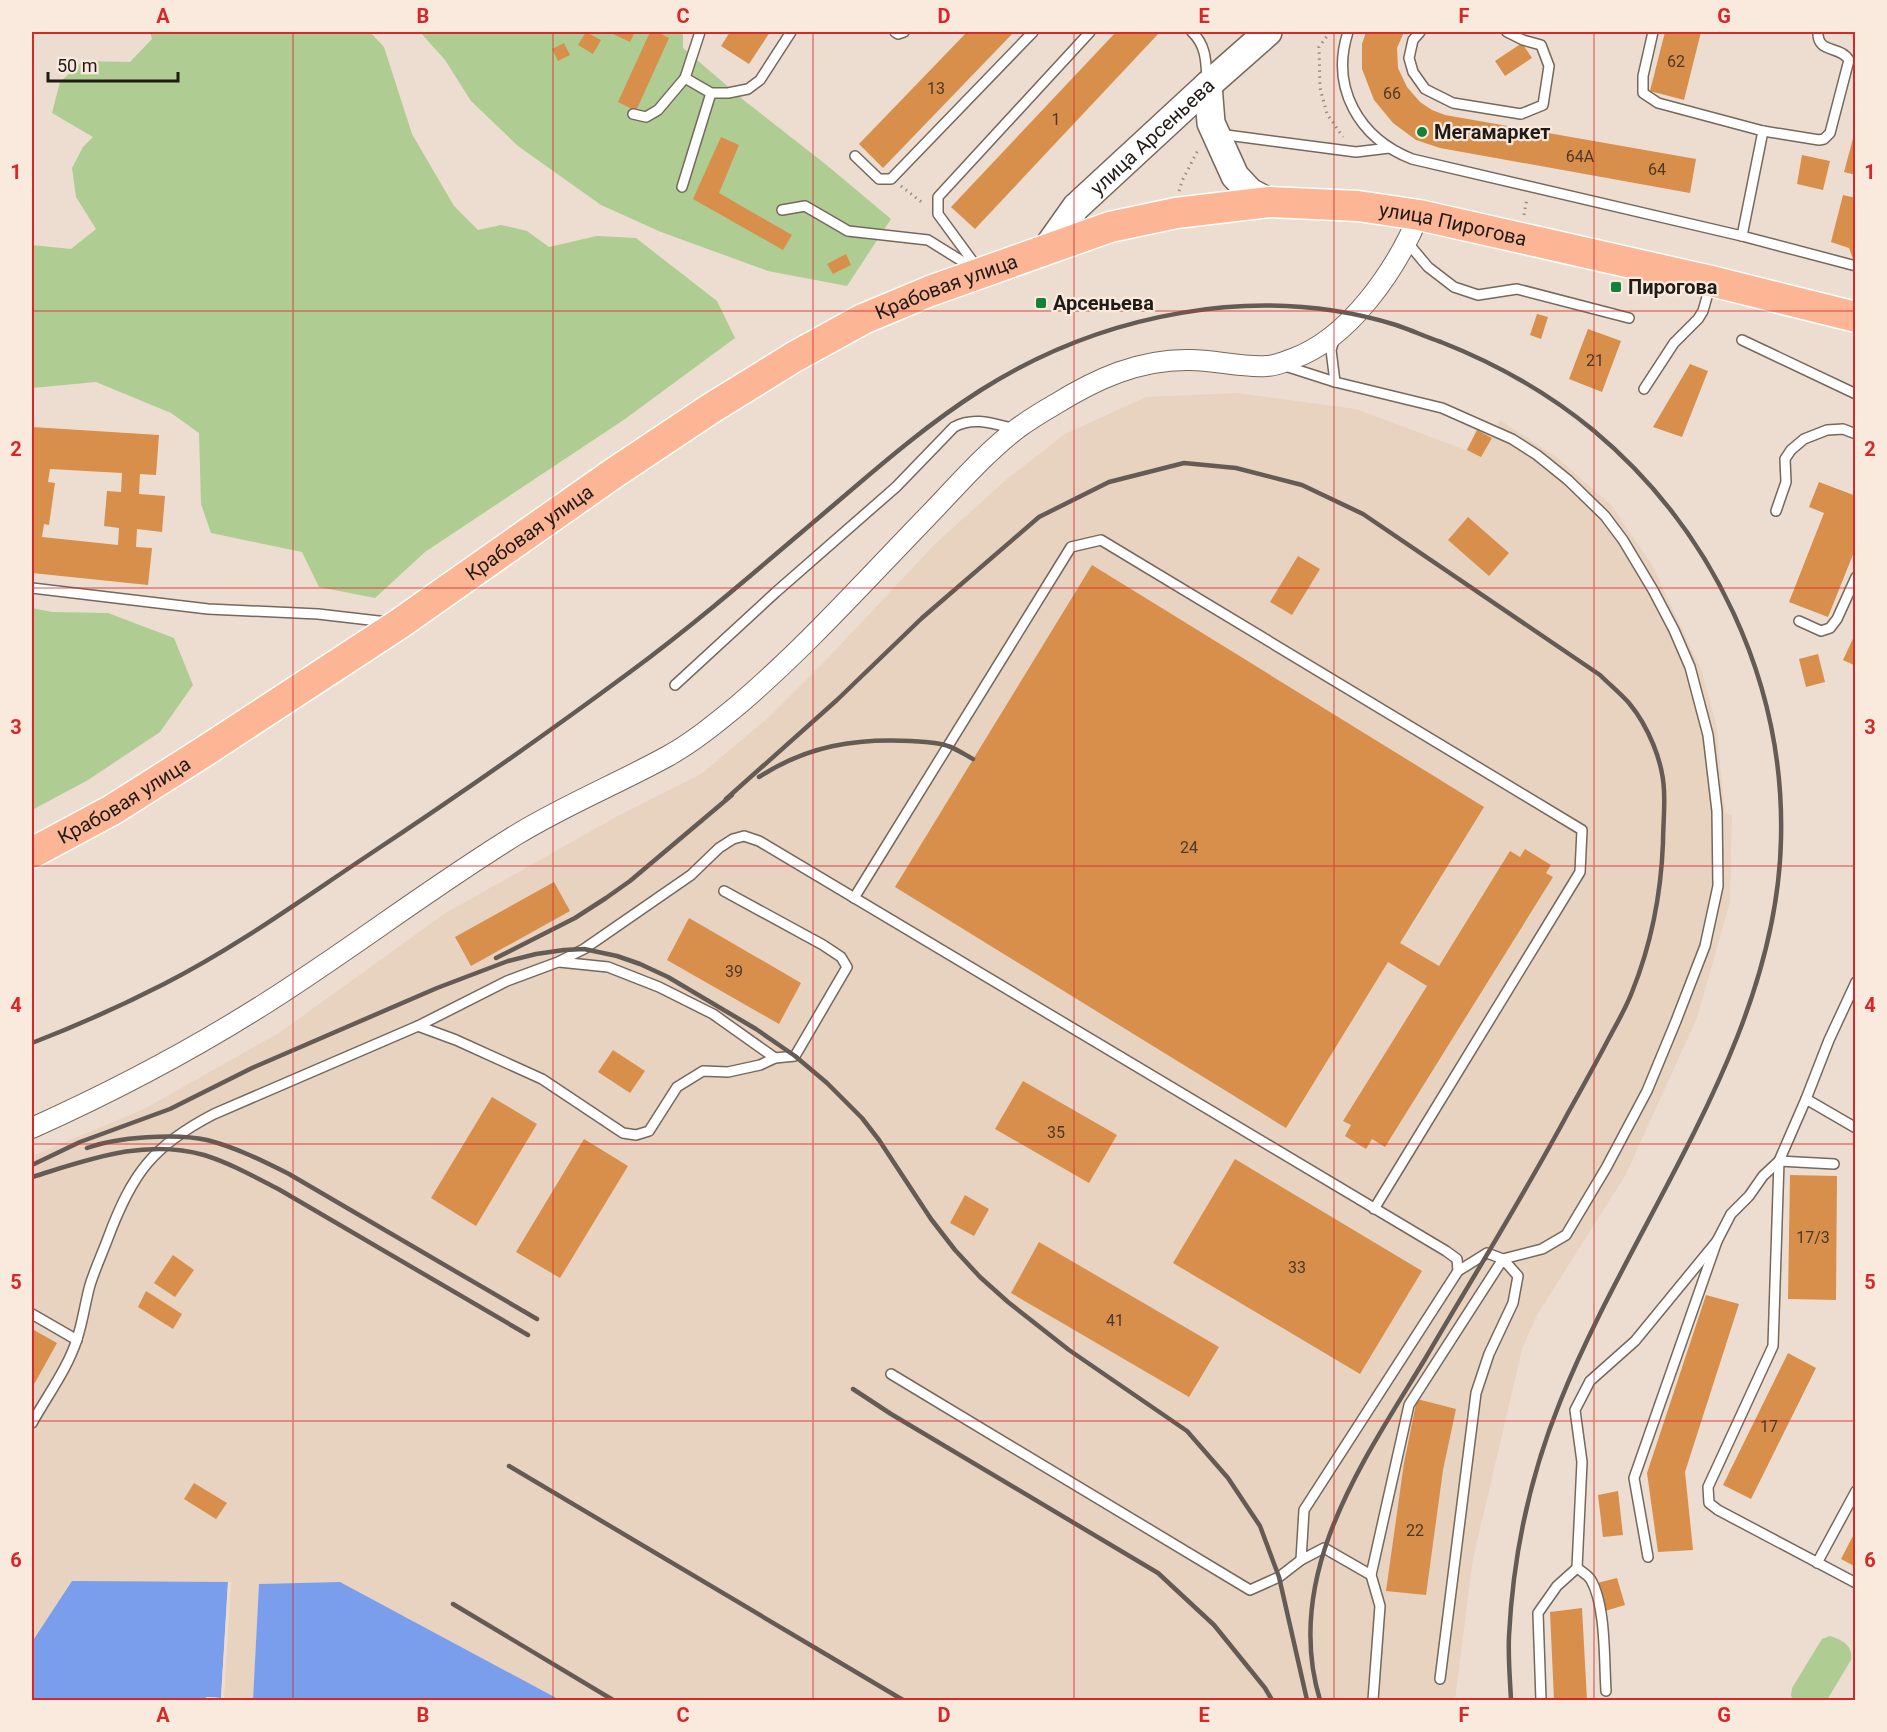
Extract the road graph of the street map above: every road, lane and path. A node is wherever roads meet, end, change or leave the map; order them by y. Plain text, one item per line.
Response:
1 (700, 32) edge
2 (791, 32) edge
3 (895, 32) edge
4 (904, 32) edge
5 (1033, 32) edge
6 (1090, 32) edge
7 (1268, 32) edge
8 (1330, 32) edge
9 (1348, 32) edge
10 (1420, 32) edge
11 (1507, 32) edge
12 (1653, 32) edge
13 (1818, 32) edge
14 (1198, 33) edge
15 (685, 78) junction
16 (1208, 85) junction
17 (711, 93) junction
18 (633, 114) dead end
19 (1214, 128) junction
20 (1763, 131) junction
21 (1389, 148) junction
22 (1356, 152) junction
23 (855, 156) dead end
24 (891, 179) junction
25 (682, 187) dead end
26 (1529, 187) junction
27 (1269, 202) junction
28 (782, 210) dead end
29 (1176, 213) junction
30 (938, 214) junction
31 (1413, 229) junction
32 (1742, 236) junction
33 (1520, 238) junction
34 (1047, 248) junction
35 (1856, 266) edge
36 (980, 272) junction
37 (1711, 281) junction
38 (1856, 317) edge
39 (1629, 318) dead end
40 (1335, 333) junction
41 (1742, 340) dead end
42 (1278, 364) junction
43 (1335, 382) junction
44 (1644, 389) dead end
45 (1856, 394) edge
46 (1017, 429) junction
47 (1856, 434) edge
48 (1776, 511) dead end
49 (1856, 577) edge
50 (32, 588) edge
51 (1799, 621) dead end
52 (399, 624) junction
53 (675, 685) dead end
54 (32, 853) edge
55 (724, 891) dead end
56 (854, 898) junction
57 (558, 962) junction
58 (1856, 982) edge
59 (418, 1026) junction
60 (775, 1058) junction
61 (1806, 1099) junction
62 (32, 1128) edge
63 (1856, 1128) edge
64 (1779, 1161) junction
65 (1834, 1164) dead end
66 (1374, 1209) junction
67 (1717, 1241) junction
68 (1503, 1259) junction
69 (1458, 1270) junction
70 (32, 1314) edge
71 (77, 1340) junction
72 (891, 1374) dead end
73 (32, 1423) edge
74 (1856, 1491) edge
75 (1648, 1557) dead end
76 (1301, 1560) junction
77 (1817, 1563) junction
78 (1577, 1568) junction
79 (1371, 1575) junction
80 (1856, 1583) edge
81 (1440, 1679) dead end
82 (1606, 1690) dead end
83 (1373, 1701) edge
84 (1541, 1701) edge

1 - 15 lane
2 - 17 lane
3 - 4 lane
5 - 24 lane
6 - 30 lane
7 - 16 main road, улица Арсеньева
8 - 22 path
9 - 21 lane
10 - 11 lane
12 - 20 lane
13 - 20 lane
14 - 16 lane
15 - 17 lane
15 - 18 lane
16 - 19 main road
16 - 34 main road, улица Арсеньева
17 - 25 lane
19 - 22 lane
19 - 27 main road
19 - 29 path
20 - 32 lane
21 - 22 lane
21 - 26 lane
23 - 24 lane
24 - 30 path
26 - 32 lane
26 - 33 path
27 - 29 main road, улица Пирогова
27 - 31 main road, улица Пирогова
28 - 36 lane
29 - 34 main road, улица Пирогова
30 - 36 lane
31 - 33 main road, улица Пирогова
31 - 39 lane
31 - 40 street
32 - 35 lane
33 - 37 main road, улица Пирогова
34 - 36 main road, Крабовая улица
36 - 52 main road, Крабовая улица
37 - 38 main road, улица Пирогова
37 - 44 lane
40 - 42 street
40 - 43 lane
41 - 45 lane
42 - 43 lane
42 - 46 street
43 - 68 lane
46 - 53 lane
46 - 62 street
47 - 48 lane
49 - 51 lane
50 - 52 lane
52 - 54 main road, Крабовая улица
55 - 60 lane
56 - 57 lane
56 - 66 lane
56 - 66 lane
57 - 59 lane
57 - 60 lane
58 - 61 lane
59 - 60 lane
59 - 71 lane
61 - 63 lane
61 - 64 lane
64 - 65 lane
64 - 67 lane
64 - 77 lane
66 - 69 lane
67 - 75 lane
67 - 78 lane
68 - 69 lane
68 - 79 lane
68 - 81 lane
69 - 76 lane
70 - 71 lane
71 - 73 lane
72 - 76 lane
74 - 77 lane
76 - 79 lane
77 - 80 lane
78 - 82 lane
78 - 84 lane
79 - 83 lane

